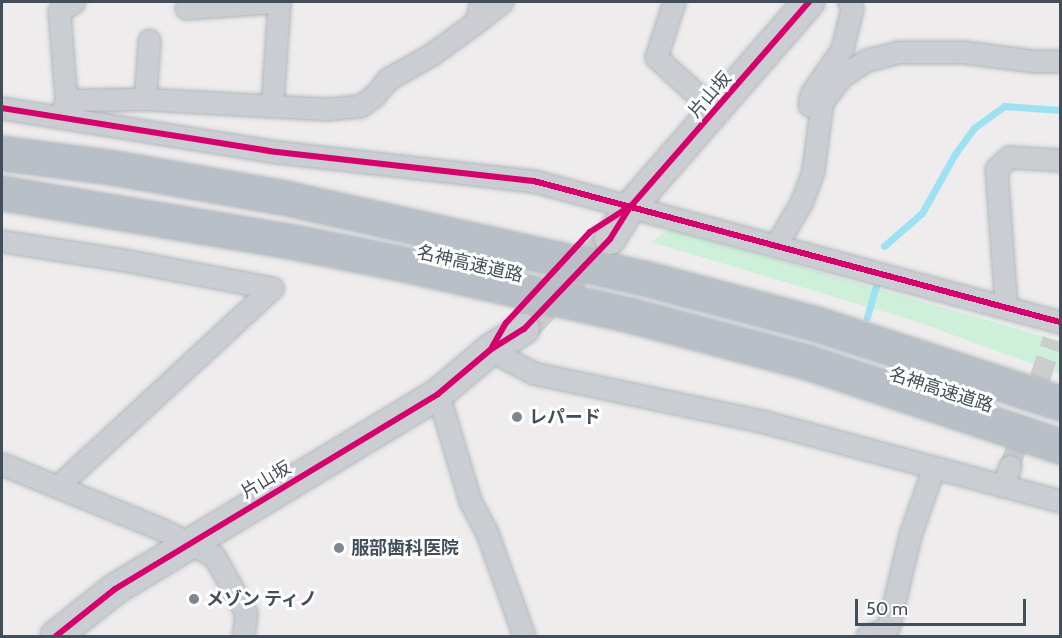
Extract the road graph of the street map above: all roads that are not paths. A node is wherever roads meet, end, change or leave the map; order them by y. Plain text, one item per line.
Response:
1 (74, 2) edge
2 (273, 2) edge
3 (279, 2) edge
4 (502, 2) edge
5 (674, 2) edge
6 (809, 2) edge
7 (849, 2) edge
8 (186, 8) dead end
9 (478, 12) edge
10 (149, 40) dead end
11 (1060, 62) edge
12 (145, 99) junction
13 (272, 105) junction
14 (2, 108) edge
15 (63, 108) junction
16 (716, 112) junction
17 (2, 153) edge
18 (1060, 160) edge
19 (2, 193) edge
20 (802, 201) junction
21 (631, 206) junction
22 (600, 236) tunnel mouth
23 (2, 242) edge
24 (776, 245) junction
25 (1006, 307) junction
26 (515, 326) tunnel mouth
27 (1057, 328) edge
28 (490, 350) junction
29 (438, 394) junction
30 (1060, 403) edge
31 (1060, 446) edge
32 (2, 464) edge
33 (934, 468) junction
34 (59, 485) junction
35 (1060, 501) edge
36 (190, 542) junction
37 (56, 636) edge
38 (243, 636) edge
39 (524, 636) edge
40 (867, 636) edge

1 - 15 street
2 - 8 street
3 - 13 street
4 - 9 street
5 - 16 street
6 - 16 street, 片山坂
7 - 20 street
9 - 13 street
10 - 12 street
11 - 20 street
12 - 13 street
12 - 15 street
14 - 15 street
15 - 21 street
16 - 21 street, 片山坂
17 - 30 highway, 名神高速道路
18 - 25 street
19 - 31 highway, 名神高速道路
20 - 24 street
21 - 22 street, 片山坂
21 - 24 street
23 - 34 street
24 - 25 street
25 - 27 street
26 - 28 street, 片山坂
28 - 29 street, 片山坂
28 - 33 street
29 - 36 street, 片山坂
29 - 39 street
32 - 34 street
33 - 35 street
33 - 40 street
34 - 36 street
36 - 37 street, 片山坂
36 - 38 street

